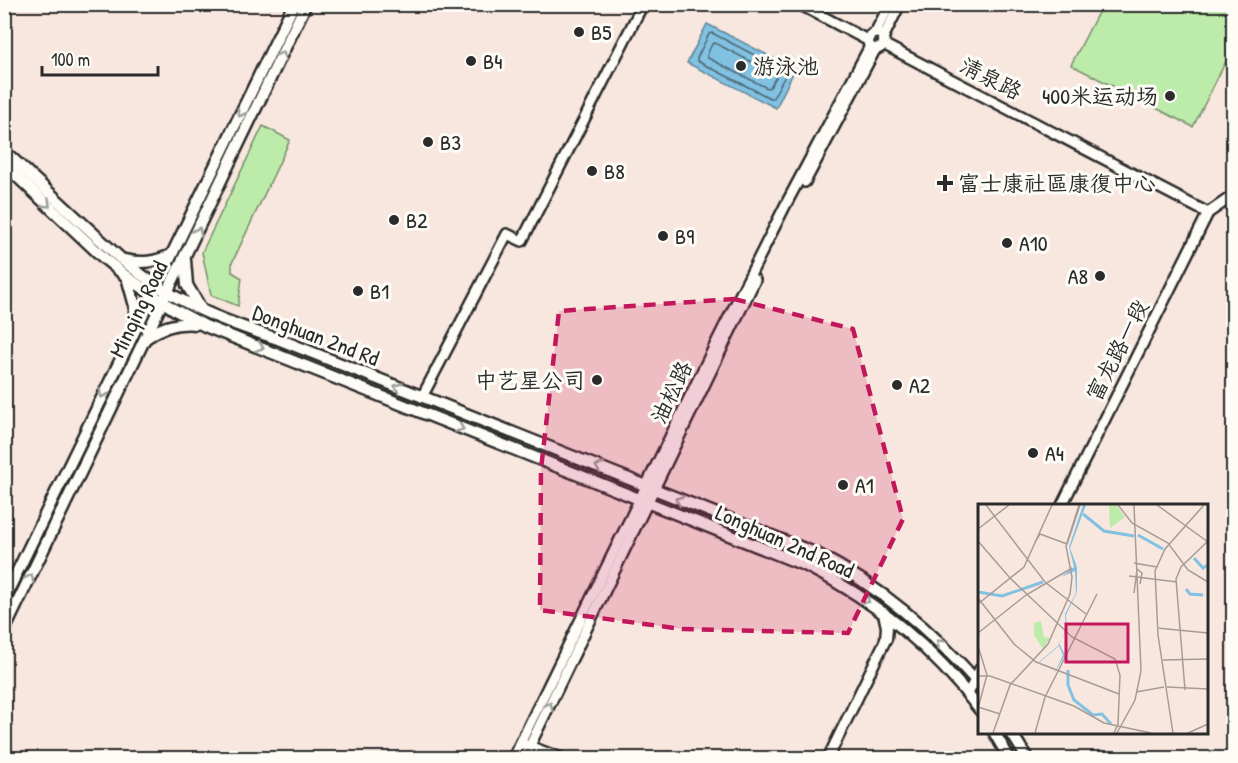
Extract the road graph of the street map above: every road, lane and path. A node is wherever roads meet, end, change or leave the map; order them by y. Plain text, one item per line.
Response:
1 (294, 4) edge
2 (306, 4) edge
3 (643, 4) edge
4 (799, 4) edge
5 (812, 4) edge
6 (890, 4) edge
7 (900, 4) edge
8 (875, 41) junction
9 (4, 151) edge
10 (4, 164) edge
11 (1233, 195) edge
12 (1208, 213) junction
13 (171, 255) junction
14 (121, 259) junction
15 (184, 259) junction
16 (127, 277) junction
17 (154, 289) junction
18 (165, 297) junction
19 (203, 312) junction
20 (206, 326) junction
21 (134, 332) junction
22 (143, 340) junction
23 (422, 397) junction
24 (650, 488) junction
25 (643, 502) junction
26 (1062, 504) edge
27 (4, 599) edge
28 (884, 614) junction
29 (4, 631) edge
30 (906, 632) junction
31 (886, 639) junction
32 (978, 678) edge
33 (968, 694) junction
34 (978, 707) edge
35 (994, 733) edge
36 (1012, 733) edge
37 (525, 745) junction
38 (513, 759) edge
39 (524, 759) edge
40 (561, 759) edge
41 (828, 759) edge
42 (1009, 759) edge
43 (1027, 759) edge

1 -> 13 main road, Minqing Road
15 -> 2 main road, Minqing Road
3 - 23 street
4 - 8 street, 清泉路
5 - 8 street, 清泉路
6 - 8 street
7 - 8 street
8 - 12 street, 清泉路
8 - 24 street, 油松路
9 - 14 main road, Donghuan 2nd Rd
10 -> 16 main road, Donghuan 2nd Rd
11 - 12 street
12 - 26 street, 富龙路一段
13 - 14 main road
13 - 17 main road, Minqing Road
14 - 17 main road, Donghuan 2nd Rd
15 - 18 main road, Minqing Road
15 - 19 main road
16 - 17 main road, Donghuan 2nd Rd
16 - 21 main road
17 - 18 main road, Donghuan 2nd Rd
17 - 21 main road, Minqing Road
18 - 19 main road, Donghuan 2nd Rd
18 - 20 main road, Donghuan 2nd Rd
18 - 22 main road, Minqing Road
23 -> 19 main road, Donghuan 2nd Rd
20 - 22 main road
20 -> 25 main road, Donghuan 2nd Rd
21 -> 27 main road, Minqing Road
29 -> 22 main road, Minqing Road
24 -> 23 main road, Donghuan 2nd Rd
24 - 25 street, 油松路
32 -> 24 main road, Longhuan 2nd Road
25 -> 28 main road, Longhuan 2nd Road
25 - 37 street, 油松路
28 - 30 main road, Longhuan 2nd Road
28 - 31 main road
30 - 31 main road
30 - 33 main road, Longhuan 2nd Road
31 - 41 street
32 - 33 street
33 - 34 main road, Longhuan 2nd Road
35 - 42 main road
36 - 43 main road
37 - 38 street, 油松路
37 - 39 street, 油松路
37 - 40 street

